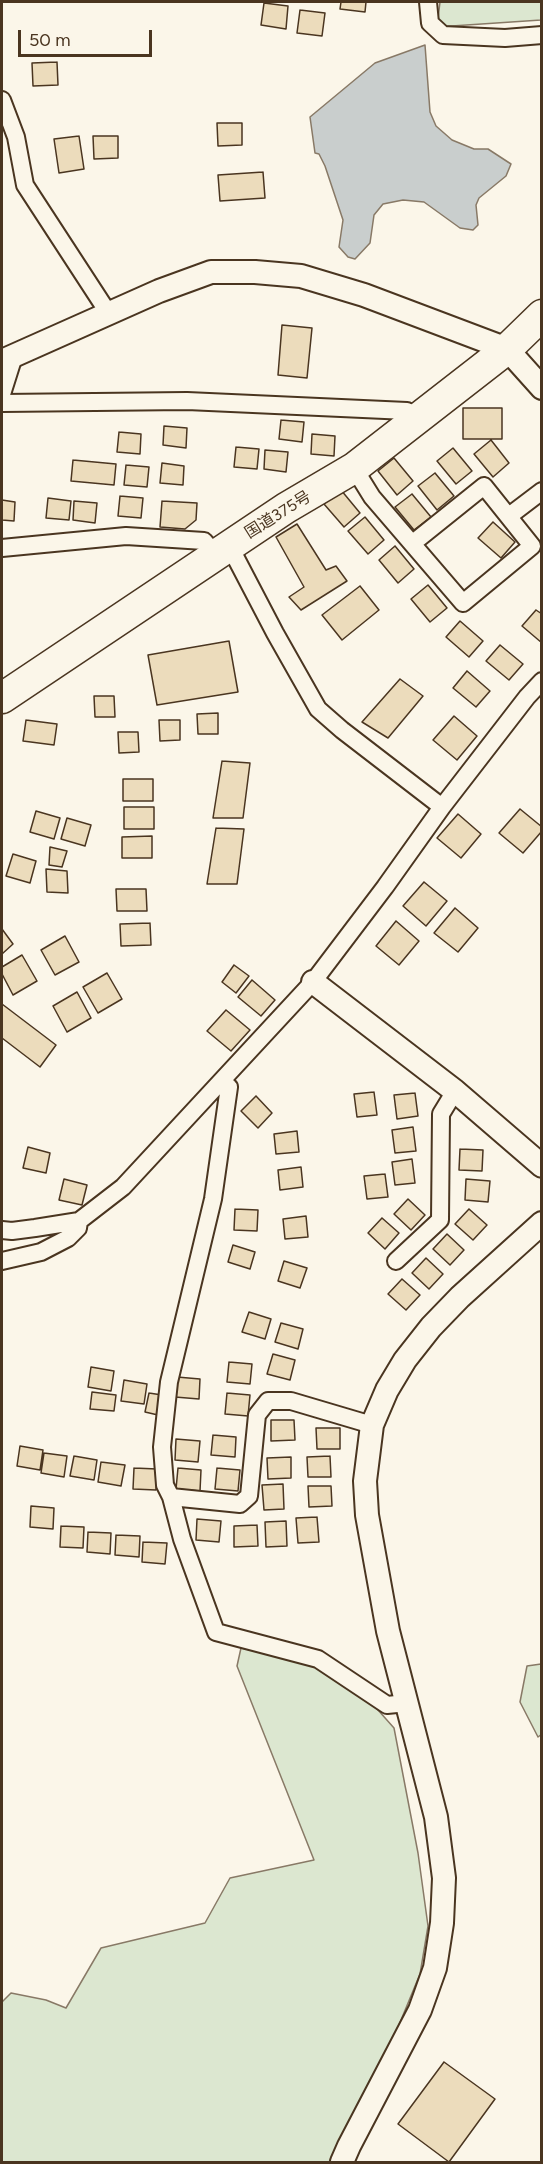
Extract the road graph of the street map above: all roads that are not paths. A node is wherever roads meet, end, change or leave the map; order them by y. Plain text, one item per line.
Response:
1 (428, 2) edge
2 (542, 35) edge
3 (2, 100) edge
4 (109, 314) junction
5 (542, 315) edge
6 (507, 349) junction
7 (8, 359) edge
8 (542, 388) edge
9 (2, 394) edge
10 (2, 403) edge
11 (418, 419) junction
12 (354, 468) junction
13 (542, 491) edge
14 (509, 516) junction
15 (413, 543) junction
16 (2, 548) edge
17 (223, 550) junction
18 (542, 681) edge
19 (2, 698) edge
20 (442, 807) junction
21 (313, 982) junction
22 (222, 1081) junction
23 (455, 1091) junction
24 (542, 1167) edge
25 (79, 1221) junction
26 (542, 1223) edge
27 (2, 1230) edge
28 (2, 1260) edge
29 (396, 1261) dead end
30 (372, 1425) junction
31 (171, 1497) junction
32 (407, 1703) junction
33 (342, 2163) edge

1 - 2 street
3 - 4 street
4 - 6 street
4 - 7 street
5 - 6 highway, 国道375号
6 - 8 street
6 - 11 highway, 国道375号
7 - 9 street
10 - 11 street
11 - 12 highway, 国道375号
12 - 15 street
12 - 17 highway, 国道375号
13 - 14 street
14 - 15 street
14 - 15 street
16 - 17 street
17 - 19 highway, 国道375号
17 - 20 street
18 - 20 street
20 - 21 street
21 - 22 street
21 - 23 street
22 - 25 street
22 - 31 street
23 - 24 street
23 - 29 street
25 - 27 street
25 - 28 street
26 - 30 street
30 - 31 street
30 - 32 street
31 - 32 street
32 - 33 street

